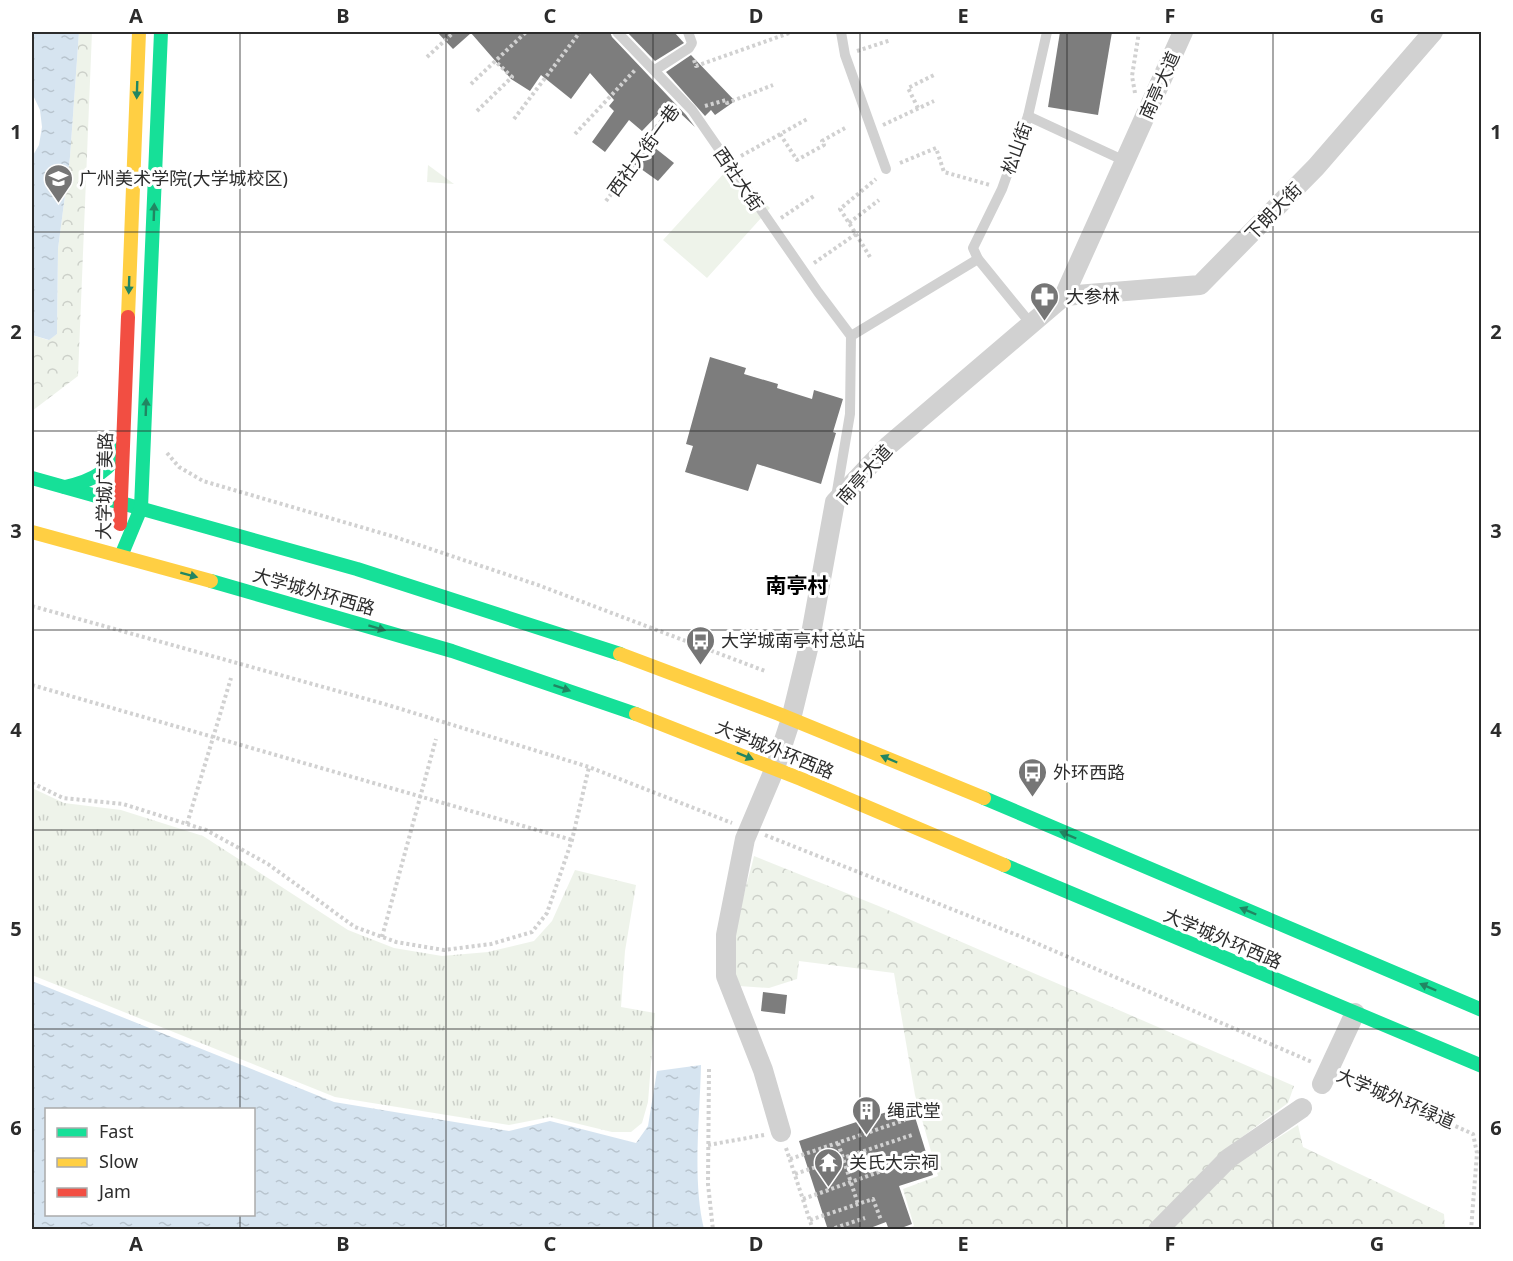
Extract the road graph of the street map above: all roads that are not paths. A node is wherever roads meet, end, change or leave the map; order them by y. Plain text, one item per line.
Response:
1 (139, 32) edge
2 (161, 32) edge
3 (617, 32) edge
4 (688, 32) edge
5 (844, 32) edge
6 (1047, 32) edge
7 (1183, 32) edge
8 (1433, 32) edge
9 (654, 70) junction
10 (1028, 116) junction
11 (1125, 161) junction
12 (883, 172) road end
13 (978, 259) junction
14 (1064, 296) junction
15 (1031, 324) junction
16 (851, 336) junction
17 (122, 445) junction
18 (144, 446) junction
19 (32, 478) edge
20 (65, 487) junction
21 (156, 487) dead end
22 (118, 501) junction
23 (165, 501) dead end
24 (835, 502) junction
25 (141, 508) junction
26 (182, 518) junction
27 (157, 525) dead end
28 (32, 532) edge
29 (151, 550) dead end
30 (121, 556) junction
31 (168, 569) junction
32 (791, 719) junction
33 (775, 768) junction
34 (1482, 1010) edge
35 (1354, 1012) junction
36 (1482, 1066) edge
37 (1325, 1076) road end
38 (1302, 1108) dead end
39 (781, 1132) road end
40 (1158, 1230) edge

1 -> 17 main road, 大学城广美路
18 -> 2 main road, 大学城广美路
3 - 9 lane, 西社大街
4 - 9 lane
5 - 12 lane
6 - 10 lane, 松山街
7 - 11 street, 南亭大道
8 - 14 street, 下朗大街
9 - 16 lane, 西社大街
10 - 11 lane
10 - 13 lane, 松山街
11 - 14 street, 南亭大道
13 - 15 lane
13 - 16 lane
14 - 15 street, 南亭大道
15 - 24 street, 南亭大道
16 - 24 lane
17 - 20 main road
17 - 22 main road, 大学城广美路
18 - 21 main road
18 - 25 main road, 大学城广美路
19 - 20 main road, 大学城外环西路
20 - 22 main road, 大学城外环西路
22 - 25 main road, 大学城外环西路
22 - 30 main road, 大学城广美路
23 - 26 main road
24 - 32 street, 南亭大道
25 - 26 main road, 大学城外环西路
25 - 30 main road, 大学城广美路
26 - 27 main road
26 - 32 main road, 大学城外环西路
28 - 30 main road, 大学城外环西路
29 - 31 main road
30 - 31 main road, 大学城外环西路
31 -> 33 main road, 大学城外环西路
32 - 33 street, 南亭大道
34 -> 32 main road, 大学城外环西路
33 - 35 main road, 大学城外环西路
33 - 39 street, 南亭大道
35 - 36 main road, 大学城外环西路
35 - 37 street
38 - 40 street

